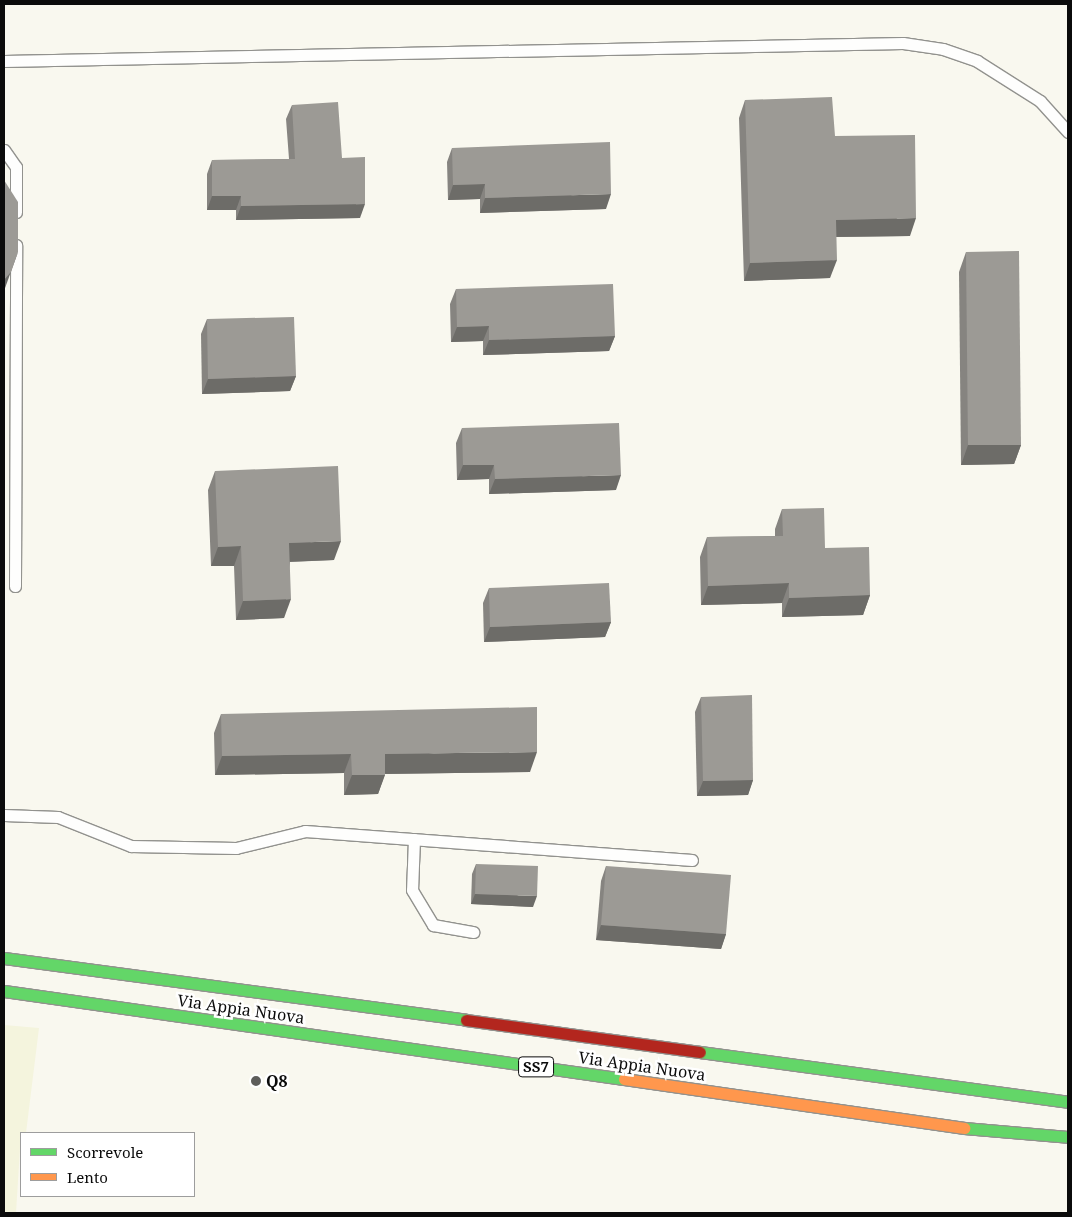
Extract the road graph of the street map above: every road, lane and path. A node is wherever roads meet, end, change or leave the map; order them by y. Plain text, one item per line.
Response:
1 (4, 61) edge
2 (1068, 132) edge
3 (4, 150) edge
4 (16, 586) dead end
5 (4, 815) edge
6 (414, 839) junction
7 (692, 860) dead end
8 (473, 932) dead end
9 (4, 952) edge
10 (4, 958) edge
11 (46, 964) junction
12 (4, 991) edge
13 (1068, 1102) edge
14 (1068, 1137) edge

1 - 2 lane
3 - 4 lane
5 - 6 lane
6 - 7 lane
6 - 8 lane
9 - 11 main road
10 - 11 main road, Via Appia Nuova / SS7
11 - 13 main road, Via Appia Nuova / SS7
12 - 14 main road, Via Appia Nuova / SS7

